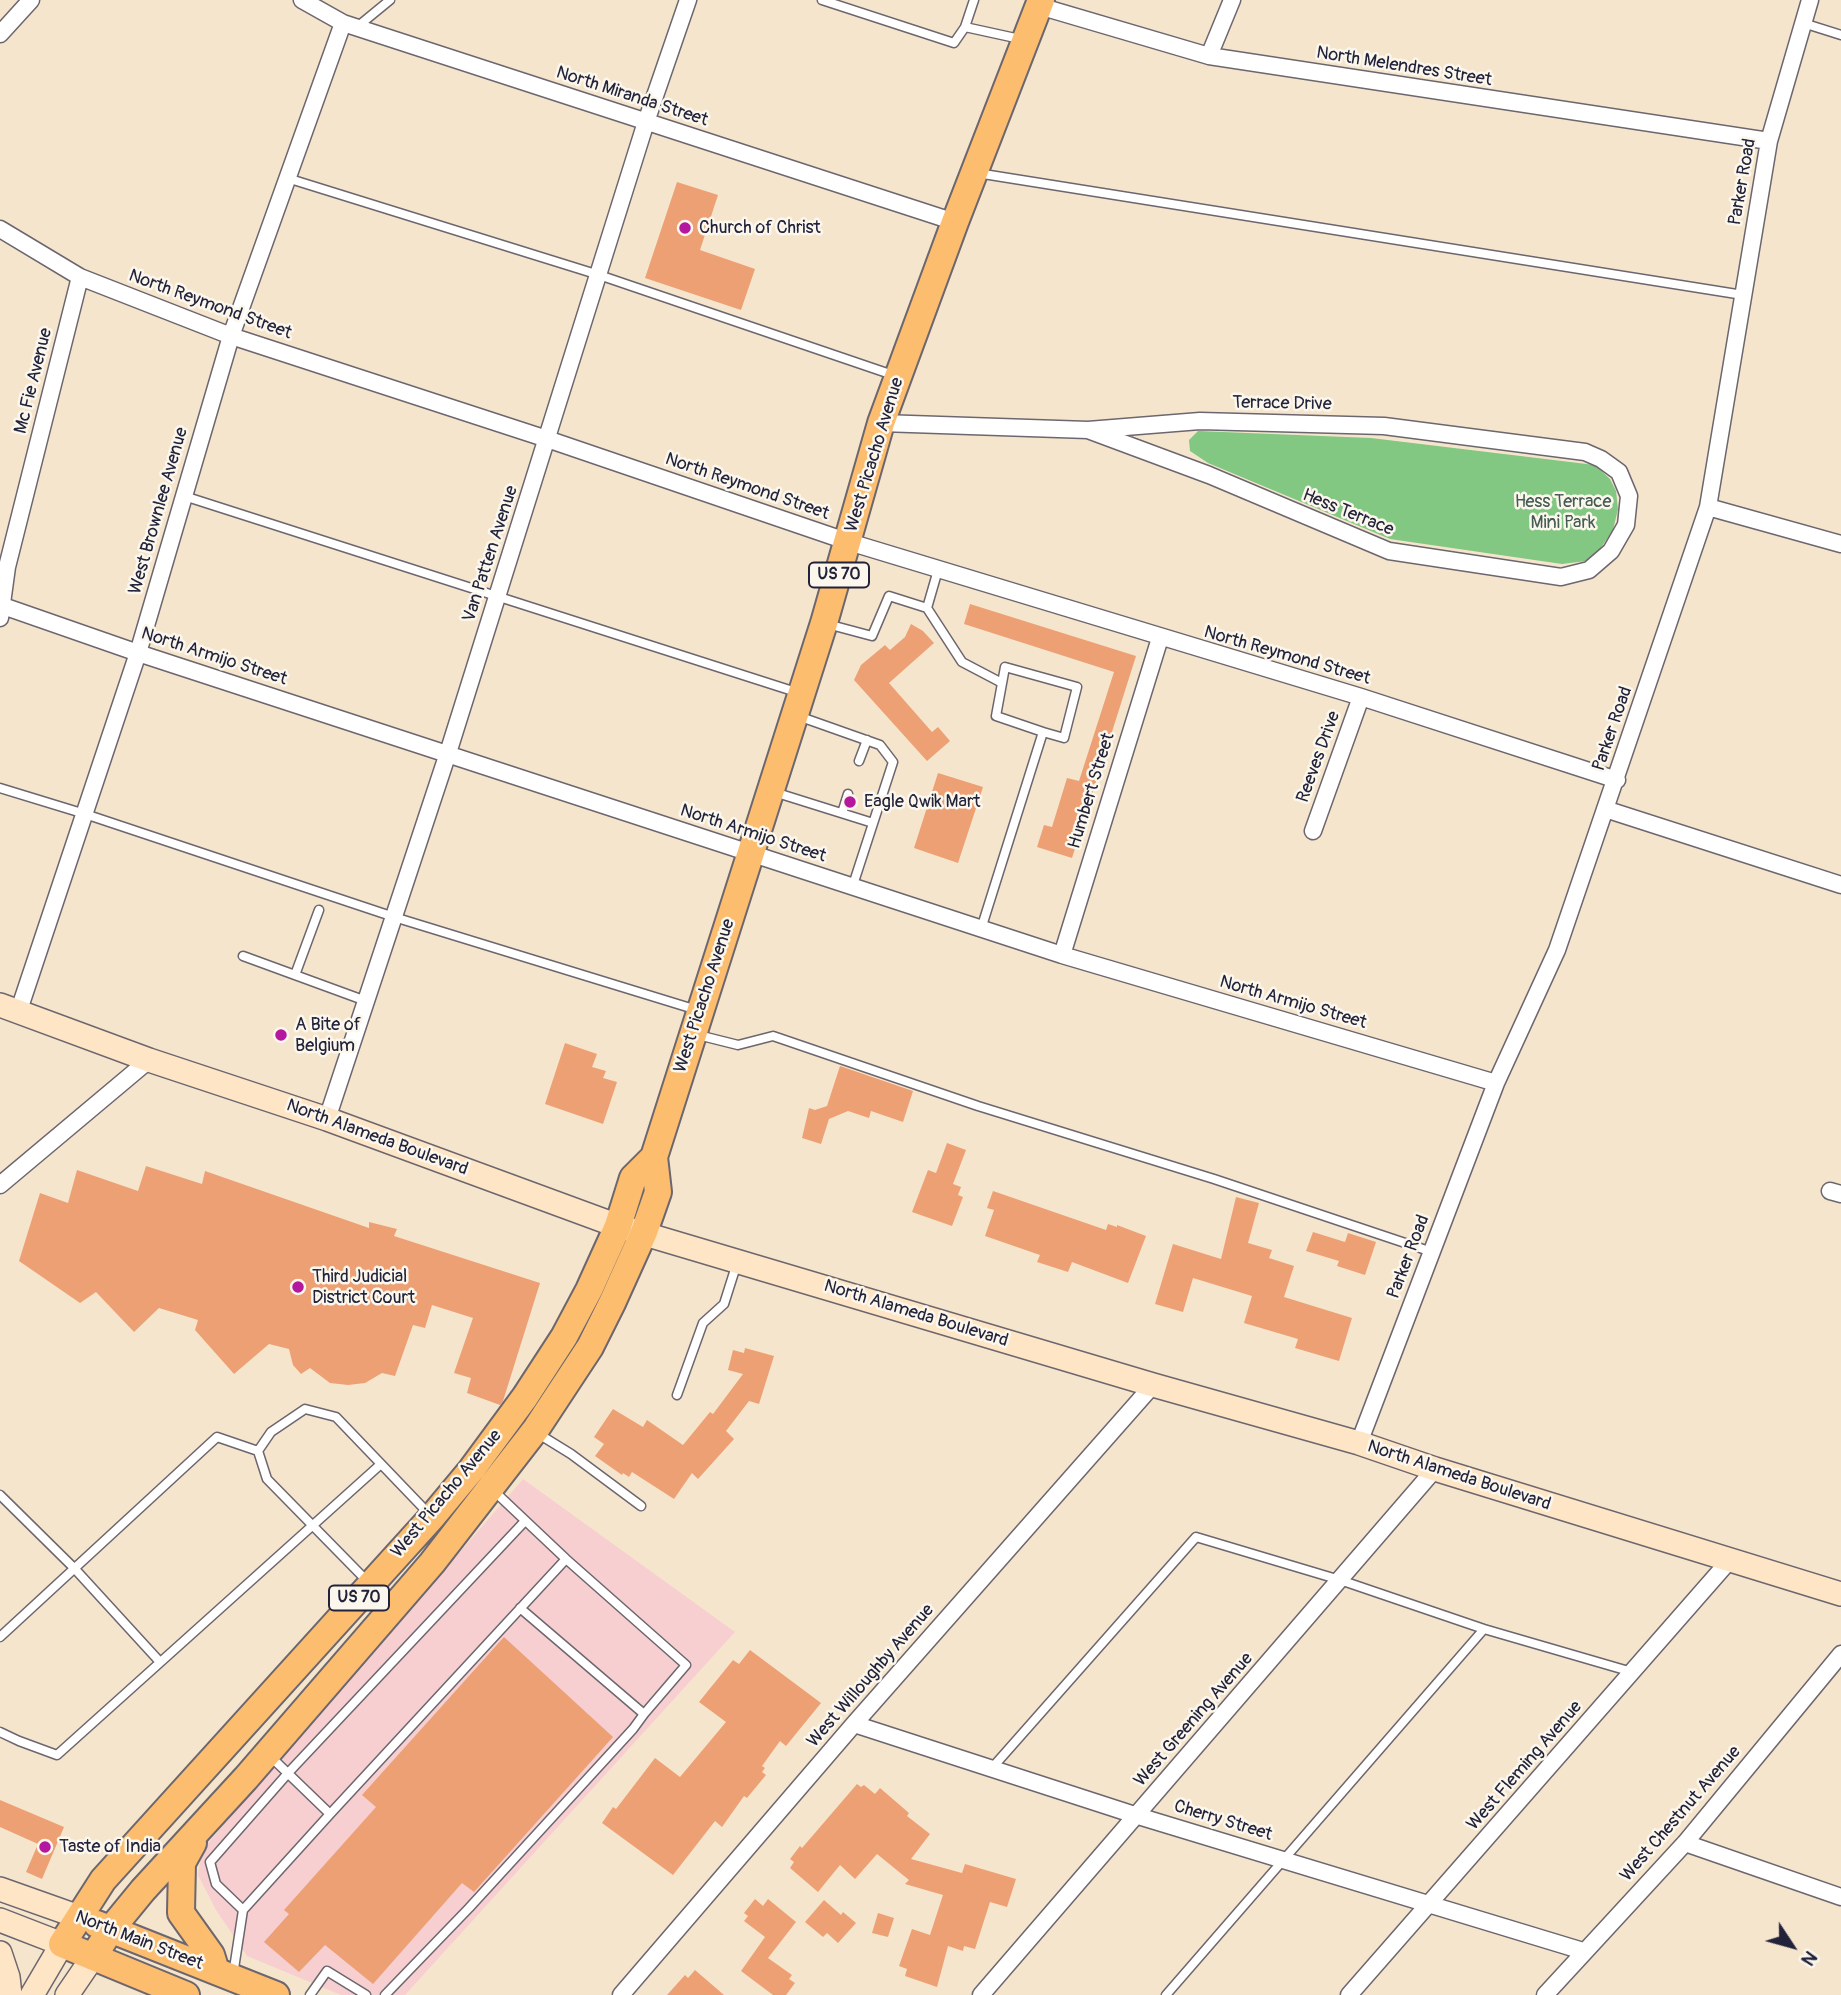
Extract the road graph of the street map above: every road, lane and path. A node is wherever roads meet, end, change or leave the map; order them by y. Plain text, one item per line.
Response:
1 (31, 0) edge
2 (302, 0) edge
3 (390, 0) edge
4 (688, 0) edge
5 (822, 0) edge
6 (974, 0) edge
7 (1233, 0) edge
8 (1810, 0) edge
9 (1040, 3) edge
10 (1803, 23) junction
11 (350, 25) junction
12 (965, 27) junction
13 (0, 34) edge
14 (1841, 35) edge
15 (1024, 40) junction
16 (1209, 56) junction
17 (646, 122) junction
18 (1769, 141) junction
19 (974, 172) junction
20 (287, 178) junction
21 (955, 222) junction
22 (0, 229) edge
23 (598, 275) junction
24 (80, 276) junction
25 (1743, 295) junction
26 (231, 335) junction
27 (898, 377) junction
28 (881, 423) junction
29 (1088, 430) junction
30 (547, 439) junction
31 (184, 496) junction
32 (1708, 507) junction
33 (1626, 525) joint
34 (849, 542) junction
35 (1841, 544) edge
36 (3, 566) edge
37 (938, 570) junction
38 (498, 596) junction
39 (927, 608) junction
40 (1, 612) edge
41 (824, 623) junction
42 (1160, 638) junction
43 (138, 653) junction
44 (1002, 683) junction
45 (1361, 697) junction
46 (798, 704) junction
47 (1043, 732) junction
48 (867, 740) junction
49 (448, 753) junction
50 (859, 761) dead end
51 (1616, 780) junction
52 (0, 788) edge
53 (771, 791) junction
54 (848, 794) dead end
55 (1605, 809) junction
56 (842, 813) junction
57 (85, 814) junction
58 (873, 823) junction
59 (1313, 831) dead end
60 (752, 854) junction
61 (1841, 885) edge
62 (852, 888) junction
63 (318, 910) dead end
64 (394, 917) junction
65 (981, 929) junction
66 (1062, 955) junction
67 (243, 956) dead end
68 (295, 975) junction
69 (366, 1001) junction
70 (9, 1009) edge
71 (696, 1022) junction
72 (149, 1060) junction
73 (1496, 1083) junction
74 (327, 1119) junction
75 (654, 1157) junction
76 (0, 1185) edge
77 (618, 1226) junction
78 (644, 1232) junction
79 (1432, 1252) junction
80 (738, 1260) junction
81 (1153, 1385) junction
82 (677, 1395) dead end
83 (534, 1432) junction
84 (1359, 1443) junction
85 (258, 1451) junction
86 (381, 1464) junction
87 (1435, 1469) junction
88 (491, 1488) junction
89 (0, 1495) edge
90 (641, 1506) dead end
91 (432, 1517) junction
92 (525, 1521) junction
93 (314, 1525) junction
94 (566, 1559) junction
95 (1729, 1561) junction
96 (74, 1568) junction
97 (1340, 1580) junction
98 (371, 1585) junction
99 (1841, 1594) edge
100 (520, 1608) junction
101 (1484, 1629) junction
102 (0, 1637) edge
103 (1841, 1654) edge
104 (160, 1662) junction
105 (1632, 1672) junction
106 (643, 1714) junction
107 (854, 1724) junction
108 (0, 1732) edge
109 (268, 1754) junction
110 (992, 1769) junction
111 (289, 1772) junction
112 (330, 1814) junction
113 (1138, 1816) junction
114 (205, 1820) junction
115 (1685, 1843) junction
116 (1282, 1859) junction
117 (0, 1889) edge
118 (1841, 1897) edge
119 (1430, 1905) junction
120 (243, 1910) junction
121 (79, 1917) junction
122 (0, 1920) edge
123 (111, 1929) junction
124 (62, 1944) junction
125 (1583, 1951) junction
126 (0, 1954) edge
127 (93, 1957) junction
128 (224, 1974) junction
129 (10, 1995) edge
130 (33, 1995) edge
131 (67, 1995) edge
132 (186, 1995) edge
133 (276, 1995) edge
134 (310, 1995) edge
135 (366, 1995) edge
136 (386, 1995) edge
137 (621, 1995) edge
138 (981, 1995) edge
139 (1166, 1995) edge
140 (1349, 1995) edge
141 (1545, 1995) edge

1 - 13 street
2 - 11 street, North Miranda Street
3 - 11 lane
4 - 17 street, Van Patten Avenue
5 - 12 lane
6 - 12 lane
7 - 16 street
8 - 10 street, Parker Road
9 - 15 main road, West Picacho Avenue / US 70
9 - 16 street, North Melendres Street
10 - 14 lane
10 - 18 street, Parker Road
11 - 17 street, North Miranda Street
11 - 20 street, West Brownlee Avenue
12 - 15 lane
15 - 19 main road, West Picacho Avenue / US 70
16 - 18 street, North Melendres Street
17 - 21 street, North Miranda Street
17 - 23 street, Van Patten Avenue
18 - 25 street, Parker Road
19 - 21 main road, West Picacho Avenue / US 70
19 - 25 lane
20 - 23 lane
20 - 26 street, West Brownlee Avenue
21 - 27 main road, West Picacho Avenue / US 70
22 - 24 street, North Reymond Street
23 - 27 lane
23 - 30 street, Van Patten Avenue
24 - 26 street, North Reymond Street
24 - 36 street, Mc Fie Avenue
25 - 32 street, Parker Road
26 - 30 street, North Reymond Street
26 - 31 street, West Brownlee Avenue
27 - 28 main road, West Picacho Avenue / US 70
28 - 29 street, Terrace Drive
28 - 34 main road, West Picacho Avenue / US 70
29 - 33 street, Hess Terrace
29 - 33 street, Terrace Drive
30 - 34 street, North Reymond Street
30 - 38 street, Van Patten Avenue
31 - 38 lane
31 - 43 street, West Brownlee Avenue
32 - 35 street
32 - 51 street, Parker Road
34 - 37 street, North Reymond Street
34 - 41 main road, West Picacho Avenue / US 70
36 - 40 street, Mc Fie Avenue
37 - 39 lane
37 - 42 street, North Reymond Street
38 - 46 lane
38 - 49 street, Van Patten Avenue
39 - 41 lane
39 - 44 lane
40 - 43 street, North Armijo Street
41 - 46 main road, West Picacho Avenue / US 70
42 - 45 street, North Reymond Street
42 - 66 street, Humbert Street
43 - 49 street, North Armijo Street
43 - 57 street, West Brownlee Avenue
44 - 47 lane
44 - 47 lane
45 - 51 street, North Reymond Street
45 - 59 street, Reeves Drive
46 - 48 lane
46 - 53 main road, West Picacho Avenue / US 70
47 - 65 lane
48 - 50 lane
48 - 58 lane
49 - 60 street, North Armijo Street
49 - 64 street, Van Patten Avenue
51 - 55 street, Parker Road
52 - 57 lane
53 - 56 lane
53 - 60 main road, West Picacho Avenue / US 70
54 - 56 lane
55 - 61 street
55 - 73 street, Parker Road
56 - 58 lane
57 - 64 lane
57 - 70 street, West Brownlee Avenue
58 - 62 lane
60 - 62 street, North Armijo Street
60 - 71 main road, West Picacho Avenue / US 70
62 - 65 street, North Armijo Street
63 - 68 lane
64 - 69 street, Van Patten Avenue
64 - 71 lane
65 - 66 street, North Armijo Street
66 - 73 street, North Armijo Street
67 - 68 lane
68 - 69 lane
69 - 74 street, Van Patten Avenue
70 - 72 street, North Alameda Boulevard
71 - 75 main road, West Picacho Avenue / US 70
71 - 79 lane
72 - 74 street, North Alameda Boulevard
72 - 76 street
73 - 79 street, Parker Road
74 - 77 street, North Alameda Boulevard
75 - 77 main road, West Picacho Avenue / US 70
75 - 78 main road, West Picacho Avenue / US 70
77 - 78 street, North Alameda Boulevard
77 - 91 main road, West Picacho Avenue / US 70
78 - 80 street, North Alameda Boulevard
78 - 83 main road, West Picacho Avenue / US 70
79 - 84 street, Parker Road
80 - 81 street, North Alameda Boulevard
80 - 82 lane
81 - 84 street, North Alameda Boulevard
81 - 107 street, West Willoughby Avenue
83 - 88 main road, West Picacho Avenue / US 70
83 - 90 lane
84 - 87 street, North Alameda Boulevard
85 - 86 lane
85 - 93 lane
85 - 96 lane
86 - 91 lane
86 - 93 lane
87 - 95 street, North Alameda Boulevard
87 - 97 street, West Greening Avenue
88 - 92 lane
88 - 109 main road, West Picacho Avenue / US 70
89 - 96 lane
91 - 98 main road, West Picacho Avenue / US 70
92 - 94 lane
92 - 111 lane
93 - 98 lane
93 - 104 lane
94 - 100 lane
94 - 106 lane
95 - 99 street, North Alameda Boulevard
95 - 105 street, West Fleming Avenue
96 - 102 lane
96 - 104 lane
97 - 101 lane
97 - 110 lane
97 - 113 street, West Greening Avenue
98 - 121 main road, West Picacho Avenue / US 70
100 - 106 lane
100 - 112 lane
101 - 105 lane
101 - 116 lane
103 - 115 street, West Chestnut Avenue
104 - 108 lane
105 - 119 street, West Fleming Avenue
106 - 136 lane
107 - 110 street, Cherry Street
107 - 137 street, West Willoughby Avenue
109 - 111 lane
109 - 114 main road, West Picacho Avenue / US 70
110 - 113 street, Cherry Street
111 - 112 lane
111 - 120 lane
112 - 120 lane
113 - 116 street, Cherry Street
113 - 138 street, West Greening Avenue
114 - 123 main road, West Picacho Avenue
114 - 128 main road
115 - 118 street
115 - 125 street, West Chestnut Avenue
116 - 119 street, Cherry Street
116 - 139 lane
117 - 121 street, North Main Street
119 - 125 street, Cherry Street
119 - 140 street, West Fleming Avenue
120 - 128 lane
121 - 123 main road, North Main Street
121 - 124 main road, West Picacho Avenue / US 70
122 - 124 street, North Main Street
123 - 127 main road, West Picacho Avenue
123 - 128 main road, North Main Street
124 - 127 main road, North Main Street
124 - 130 street, West Picacho Avenue
125 - 141 street, West Chestnut Avenue
126 - 129 street
127 - 131 street
127 - 132 main road, North Main Street
128 - 133 main road, North Main Street
134 - 135 lane

